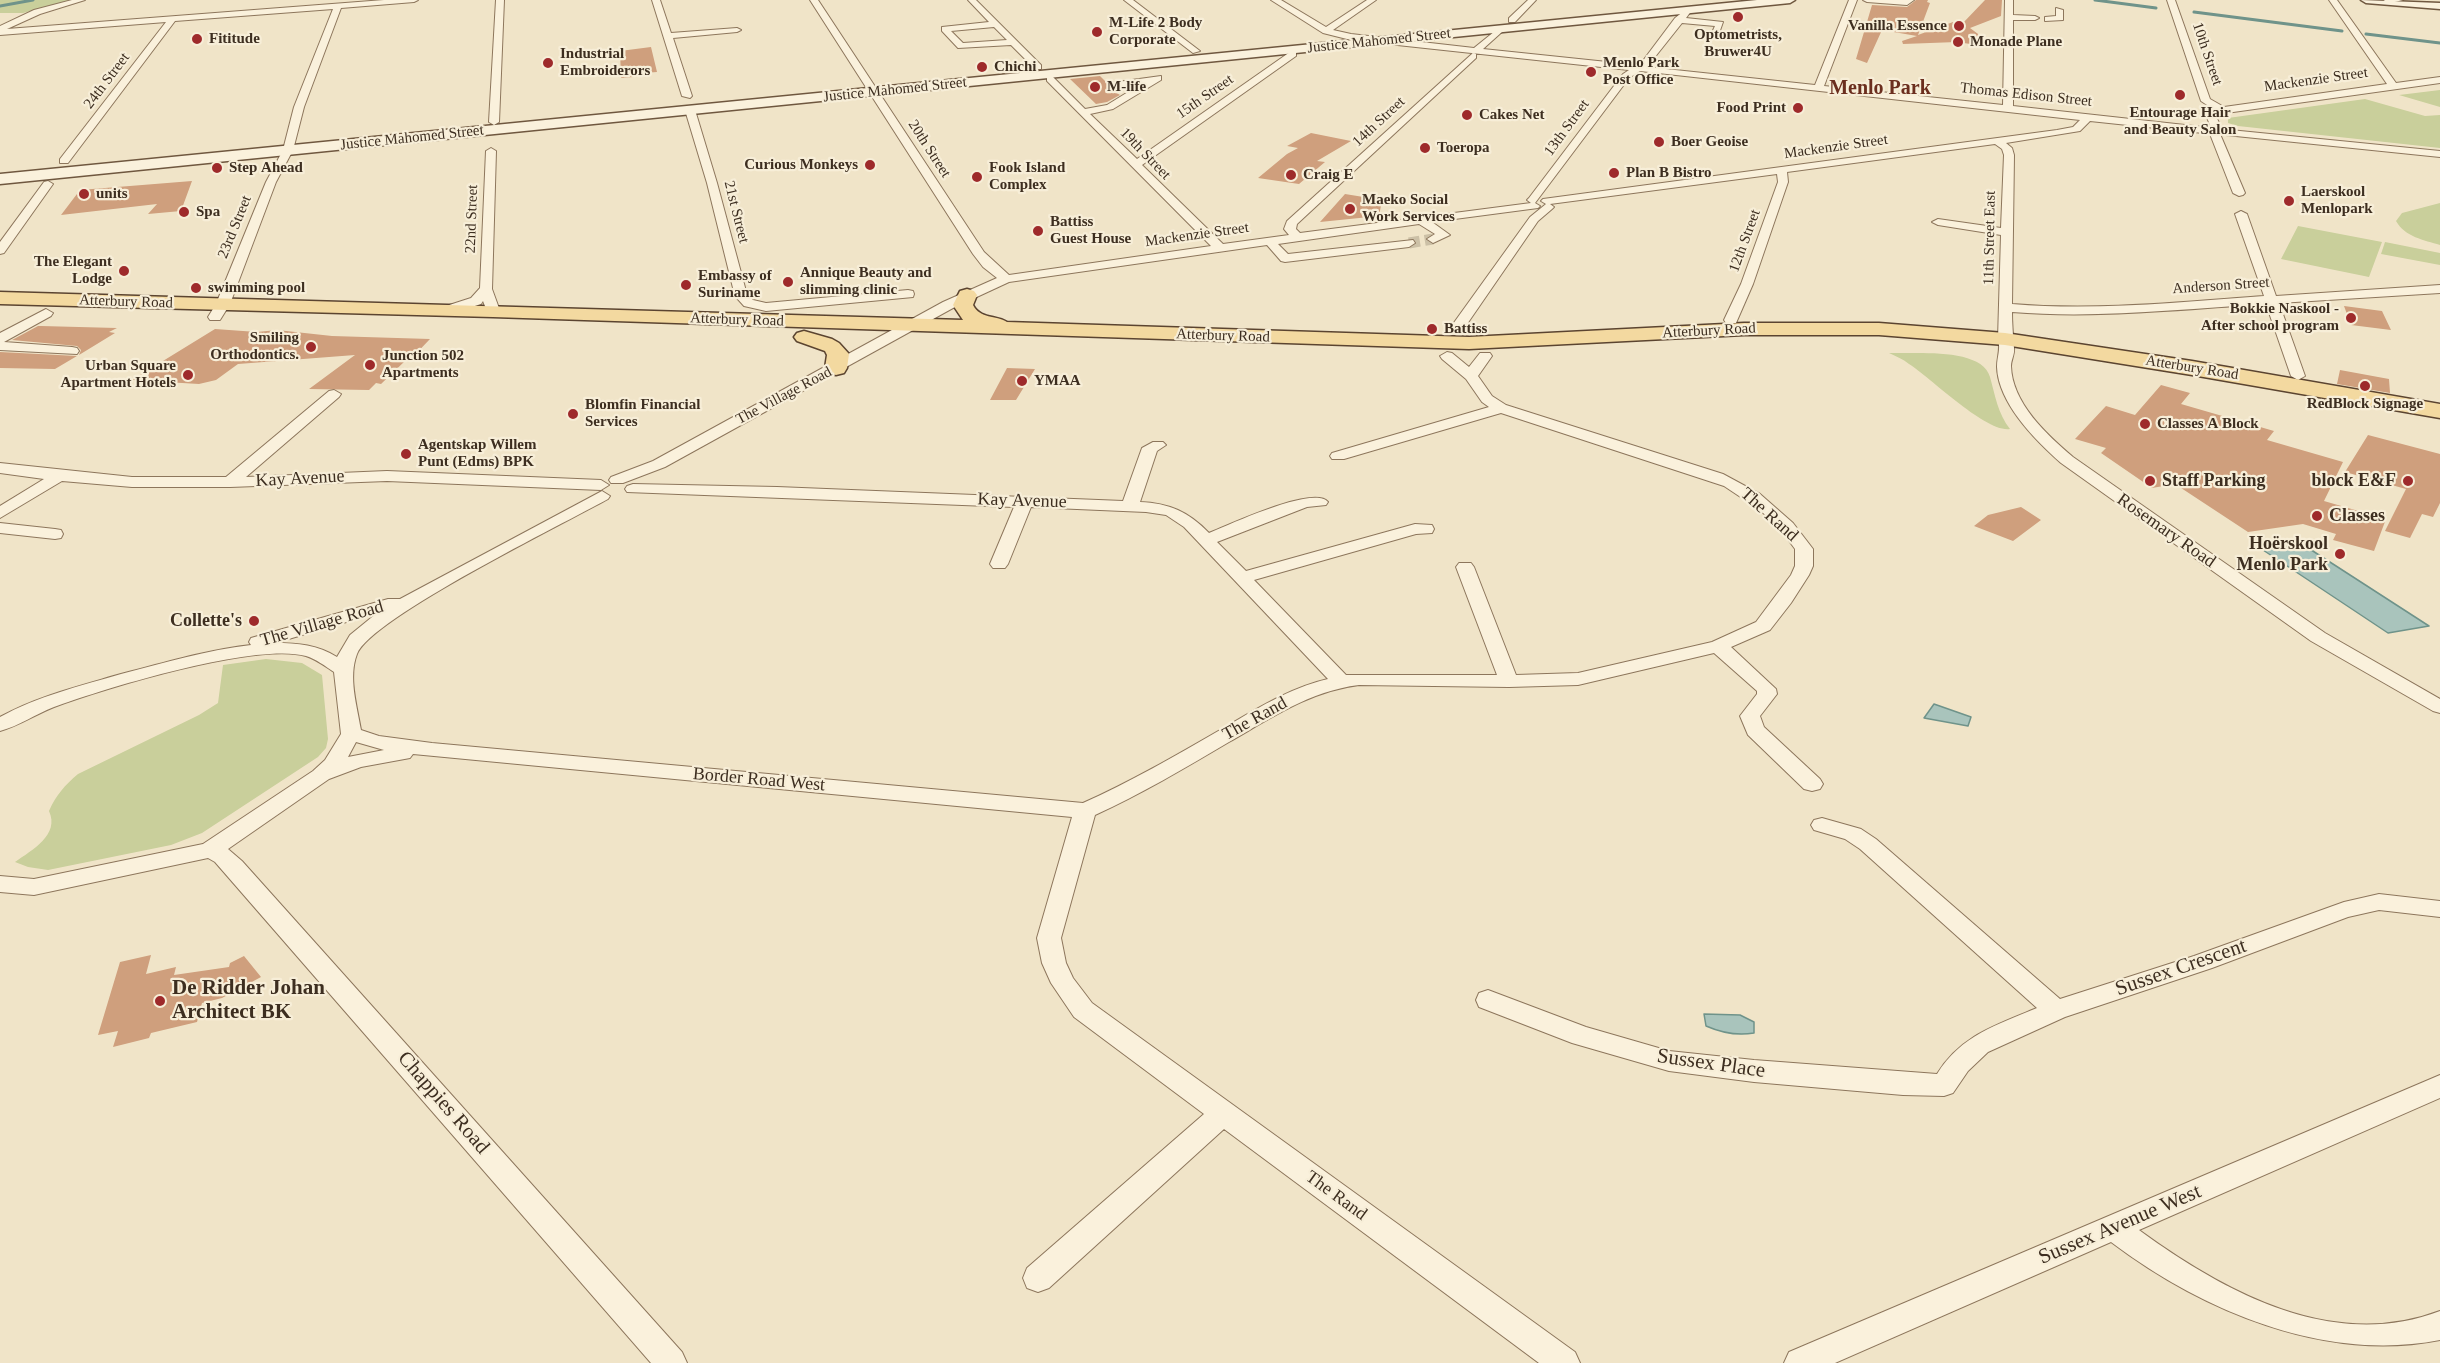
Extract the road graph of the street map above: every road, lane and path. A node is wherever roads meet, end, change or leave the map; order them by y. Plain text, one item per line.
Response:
1 (81, 0) edge
2 (315, 0) edge
3 (414, 0) edge
4 (500, 0) edge
5 (656, 0) edge
6 (814, 0) edge
7 (972, 0) edge
8 (1128, 0) edge
9 (1275, 0) edge
10 (1372, 0) edge
11 (1532, 0) edge
12 (1762, 0) edge
13 (1790, 0) edge
14 (1853, 0) edge
15 (1867, 0) edge
16 (1910, 0) edge
17 (2009, 0) edge
18 (2171, 0) edge
19 (2333, 0) edge
20 (2367, 0) edge
21 (2399, 0) edge
22 (2386, 2) junction
23 (338, 6) junction
24 (2440, 6) edge
25 (324, 7) junction
26 (1686, 10) edge
27 (2060, 10) dead end
28 (2010, 17) junction
29 (2035, 18) dead end
30 (172, 19) junction
31 (2048, 19) dead end
32 (1512, 20) dead end
33 (995, 24) junction
34 (1500, 29) junction
35 (0, 30) edge
36 (737, 30) dead end
37 (1328, 31) junction
38 (986, 34) dead end
39 (669, 36) junction
40 (1714, 37) dead end
41 (953, 38) junction
42 (1365, 39) junction
43 (1380, 41) junction
44 (1014, 42) junction
45 (1320, 43) junction
46 (1196, 51) dead end
47 (1475, 53) junction
48 (1293, 54) dead end
49 (1038, 67) dead end
50 (1638, 68) junction
51 (1104, 76) dead end
52 (1050, 79) dead end
53 (2440, 80) edge
54 (1113, 85) junction
55 (2393, 86) junction
56 (1819, 87) junction
57 (873, 90) junction
58 (1126, 97) junction
59 (688, 103) junction
60 (2008, 108) junction
61 (2222, 110) junction
62 (1083, 112) junction
63 (2085, 116) junction
64 (494, 122) dead end
65 (2215, 131) junction
66 (1998, 142) junction
67 (283, 148) junction
68 (491, 151) dead end
69 (2440, 154) edge
70 (64, 161) dead end
71 (1135, 165) junction
72 (1782, 171) junction
73 (0, 177) edge
74 (48, 184) dead end
75 (1546, 185) junction
76 (2239, 193) dead end
77 (1586, 197) junction
78 (1539, 207) junction
79 (1503, 209) junction
80 (2241, 214) dead end
81 (1421, 220) junction
82 (1938, 222) dead end
83 (2007, 232) junction
84 (1297, 237) junction
85 (1433, 239) dead end
86 (1269, 241) junction
87 (1408, 243) tunnel mouth
88 (1220, 248) junction
89 (0, 250) edge
90 (1006, 279) junction
91 (486, 289) junction
92 (2440, 289) edge
93 (908, 294) dead end
94 (967, 295) junction
95 (0, 298) edge
96 (2272, 299) junction
97 (2005, 307) junction
98 (219, 310) junction
99 (445, 310) junction
100 (493, 311) junction
101 (0, 312) edge
102 (46, 313) junction
103 (1731, 320) dead end
104 (1460, 324) dead end
105 (909, 327) junction
106 (1059, 331) junction
107 (804, 337) junction
108 (0, 339) edge
109 (887, 340) junction
110 (2007, 344) junction
111 (0, 346) edge
112 (72, 351) dead end
113 (1447, 356) junction
114 (1485, 356) junction
115 (836, 368) junction
116 (1472, 376) junction
117 (2298, 376) dead end
118 (334, 394) dead end
119 (1501, 408) junction
120 (2440, 411) edge
121 (2440, 423) edge
122 (1158, 445) dead end
123 (1338, 456) dead end
124 (659, 464) junction
125 (0, 468) edge
126 (59, 476) junction
127 (617, 480) junction
128 (230, 482) junction
129 (633, 486) junction
130 (601, 491) junction
131 (1024, 501) junction
132 (1320, 502) dead end
133 (1130, 506) junction
134 (0, 513) edge
135 (0, 528) edge
136 (1426, 529) dead end
137 (55, 534) dead end
138 (1206, 540) junction
139 (999, 564) dead end
140 (1466, 567) dead end
141 (1242, 578) junction
142 (425, 591) junction
143 (1718, 645) junction
144 (218, 654) junction
145 (343, 670) junction
146 (1340, 680) junction
147 (1509, 681) junction
148 (64, 696) junction
149 (0, 707) edge
150 (2440, 707) edge
151 (0, 725) edge
152 (351, 734) junction
153 (432, 750) junction
154 (320, 776) junction
155 (1812, 784) dead end
156 (1085, 811) junction
157 (1822, 825) dead end
158 (210, 850) junction
159 (0, 884) edge
160 (34, 887) junction
161 (0, 895) edge
162 (2440, 909) edge
163 (1488, 1000) dead end
164 (2056, 1010) junction
165 (1944, 1085) joint
166 (2440, 1086) edge
167 (1223, 1113) junction
168 (2114, 1228) junction
169 (1038, 1278) dead end
170 (2440, 1325) edge
171 (671, 1363) edge
172 (1564, 1363) edge
173 (1800, 1363) edge

1 - 35 street
2 - 25 street
3 - 23 street
4 - 64 street
5 - 39 street, 21st Street
6 - 57 street, 20th Street
7 - 33 street
8 - 46 street
9 - 37 street, Thomas Edison Street
10 - 37 street
11 - 32 street
12 - 42 main road, Justice Mahomed Street
13 - 26 main road, Justice Mahomed Street
14 - 56 street
15 - 16 street
17 - 28 street
18 - 61 street, 10th Street
19 - 55 street
20 - 22 main road
21 - 22 street
22 - 24 main road
23 - 25 street
23 - 67 street, 23rd Street
25 - 30 street
26 - 34 main road, Justice Mahomed Street
26 - 40 street
26 - 50 street, 13th Street
27 - 31 street
28 - 29 street
28 - 60 street
30 - 35 street
30 - 70 street, 24th Street
33 - 41 street
33 - 44 street
34 - 43 main road, Justice Mahomed Street
34 - 47 street, 14th Street
36 - 39 street
37 - 42 street, Thomas Edison Street
37 - 45 main road
38 - 41 street
39 - 59 street, 21st Street
41 - 44 street
42 - 43 street, Thomas Edison Street
42 - 45 main road, Justice Mahomed Street
43 - 47 street, Thomas Edison Street
43 - 57 main road, Justice Mahomed Street
44 - 49 street
45 - 57 main road, Justice Mahomed Street
47 - 50 street, Thomas Edison Street
47 - 84 street, 14th Street
48 - 71 street, 15th Street
50 - 56 street, Thomas Edison Street
50 - 75 street, 13th Street
51 - 54 street
52 - 62 street, 19th Street
53 - 55 street, Mackenzie Street
54 - 58 street
54 - 58 street
55 - 61 street, Mackenzie Street
56 - 60 street, Thomas Edison Street
57 - 59 main road, Justice Mahomed Street
57 - 67 main road, Justice Mahomed Street
57 - 90 street, 20th Street
58 - 62 street
59 - 67 main road, Justice Mahomed Street
59 - 93 street, 21st Street
60 - 63 street, Thomas Edison Street
61 - 65 street
62 - 71 street, 19th Street
63 - 65 street, Thomas Edison Street
63 - 66 street, Mackenzie Street
65 - 69 street, Thomas Edison Street
65 - 76 street
66 - 72 street, Mackenzie Street
66 - 83 street, 11th Street East
67 - 73 main road, Justice Mahomed Street
67 - 98 street, 23rd Street
68 - 91 street, 22nd Street
71 - 88 street, 19th Street
72 - 77 street, Mackenzie Street
72 - 103 street, 12th Street
74 - 89 street
75 - 77 street
75 - 78 street
77 - 78 street, Mackenzie Street
78 - 79 street, Mackenzie Street
78 - 79 street
78 - 104 street
79 - 81 street, Mackenzie Street
80 - 96 street
81 - 84 street, Mackenzie Street
81 - 85 street
82 - 83 street
83 - 97 street, 11th Street East
84 - 86 street, Mackenzie Street
86 - 87 street
86 - 88 street, Mackenzie Street
88 - 90 street, Mackenzie Street
90 - 94 street, Mackenzie Street
91 - 99 street
91 - 100 street, 22nd Street
92 - 96 street, Anderson Street
94 - 105 street, Mackenzie Street
94 - 106 main road
95 - 98 main road, Atterbury Road
96 - 97 street, Anderson Street
96 - 117 street
97 - 110 street, 11th Street East
98 - 99 main road, Atterbury Road
98 - 102 main road, Atterbury Road
98 - 107 main road, Atterbury Road
99 - 100 main road, Atterbury Road
100 - 105 main road, Atterbury Road
101 - 102 main road, Atterbury Road
102 - 108 street
105 - 106 main road, Atterbury Road
105 - 109 street, The Village Road
106 - 110 main road, Atterbury Road
107 - 109 main road, Atterbury Road
107 - 115 main road
109 - 113 main road, Atterbury Road
109 - 115 street, The Village Road
110 - 114 main road, Atterbury Road
110 - 120 main road, Atterbury Road
110 - 121 main road, Atterbury Road
110 - 150 street, Rosemary Road
111 - 112 street
113 - 114 main road, Atterbury Road
113 - 116 street, The Rand
114 - 116 street
115 - 124 street, The Village Road
116 - 119 street, The Rand
118 - 128 street
119 - 123 street
119 - 143 street, The Rand
122 - 133 street
124 - 127 street
124 - 129 street
125 - 126 street, Kay Avenue
126 - 128 street, Kay Avenue
126 - 134 street
127 - 129 street
127 - 130 street
128 - 130 street, Kay Avenue
129 - 130 street
129 - 131 street, Kay Avenue
130 - 142 street, The Village Road
131 - 133 street, Kay Avenue
131 - 139 street
132 - 138 street
133 - 138 street, Kay Avenue
135 - 137 street
136 - 141 street
138 - 141 street, Kay Avenue
140 - 147 street
141 - 146 street, Kay Avenue
142 - 144 street, The Village Road
142 - 145 street, The Village Road
143 - 147 street, The Rand
143 - 155 street
144 - 145 street
144 - 148 street
145 - 152 street
146 - 147 street, The Rand
146 - 156 street, The Rand
148 - 149 street
148 - 151 street
152 - 153 street, Border Road West
152 - 154 street
153 - 154 street, Border Road West
153 - 156 street, Border Road West
154 - 158 street
156 - 167 street, The Rand
157 - 164 street
158 - 160 street
158 - 171 street, Chappies Road
159 - 160 street
160 - 161 street
162 - 164 street, Sussex Crescent
163 - 165 street, Sussex Place
164 - 165 street, Sussex Crescent
166 - 168 street, Sussex Avenue West
167 - 169 street
167 - 172 street, The Rand
168 - 170 street
168 - 173 street, Sussex Avenue West

